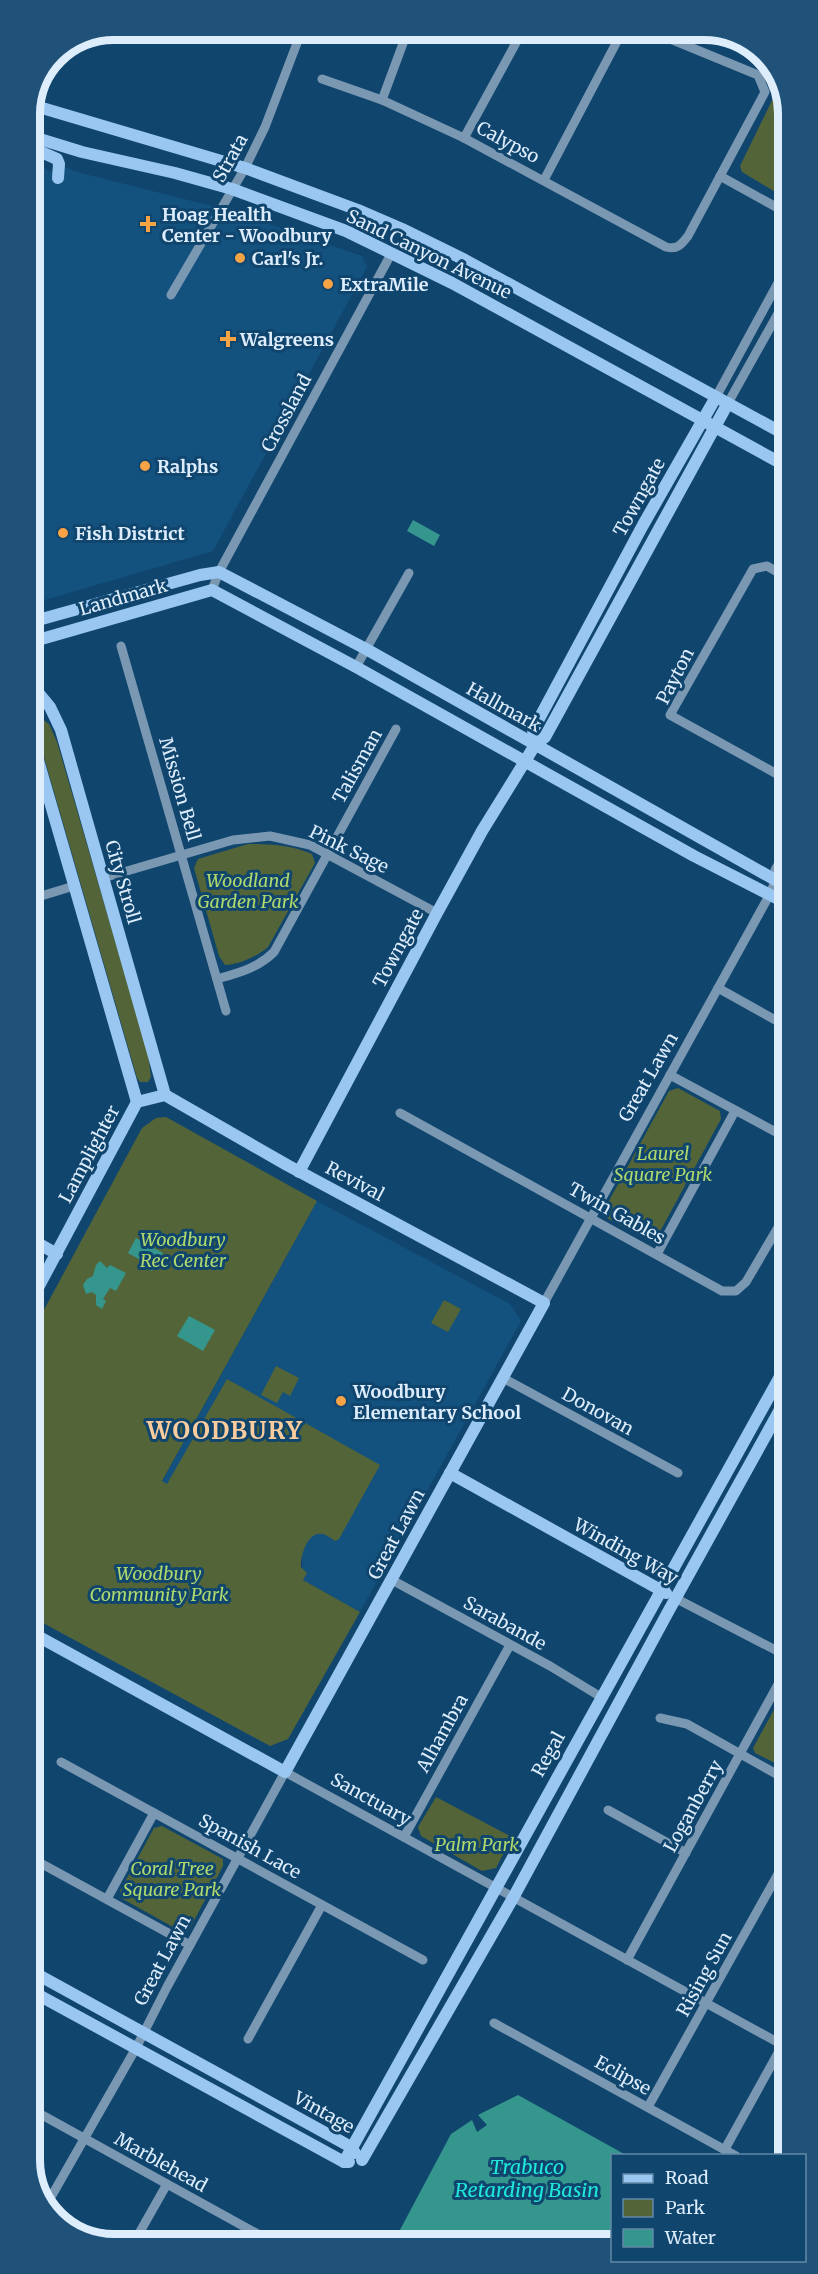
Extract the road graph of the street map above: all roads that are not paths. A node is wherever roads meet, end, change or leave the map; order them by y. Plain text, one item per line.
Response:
1 (298, 40) edge
2 (404, 40) edge
3 (517, 41) edge
4 (617, 41) edge
5 (675, 41) edge
6 (322, 79) dead end
7 (382, 100) junction
8 (41, 108) edge
9 (464, 138) junction
10 (41, 139) edge
11 (41, 152) edge
12 (245, 168) junction
13 (720, 176) junction
14 (58, 178) dead end
15 (544, 180) junction
16 (232, 189) junction
17 (778, 208) edge
18 (391, 254) junction
19 (778, 283) edge
20 (171, 295) dead end
21 (778, 314) edge
22 (716, 397) junction
23 (728, 403) junction
24 (703, 420) junction
25 (716, 426) junction
26 (778, 431) edge
27 (778, 461) edge
28 (219, 572) junction
29 (778, 572) edge
30 (409, 573) dead end
31 (218, 593) junction
32 (41, 619) edge
33 (41, 639) edge
34 (121, 646) dead end
35 (366, 649) junction
36 (356, 667) junction
37 (41, 698) edge
38 (396, 729) dead end
39 (535, 745) junction
40 (524, 762) junction
41 (41, 770) edge
42 (778, 775) edge
43 (328, 854) junction
44 (182, 855) junction
45 (103, 878) junction
46 (778, 882) edge
47 (74, 886) junction
48 (778, 887) edge
49 (770, 894) junction
50 (41, 896) edge
51 (778, 898) edge
52 (437, 913) junction
53 (217, 979) junction
54 (718, 988) junction
55 (226, 1011) dead end
56 (778, 1022) edge
57 (670, 1075) junction
58 (165, 1095) junction
59 (137, 1101) junction
60 (735, 1111) junction
61 (400, 1113) dead end
62 (778, 1133) edge
63 (300, 1172) junction
64 (591, 1217) junction
65 (778, 1227) edge
66 (40, 1245) edge
67 (57, 1254) junction
68 (657, 1254) junction
69 (40, 1284) edge
70 (544, 1303) junction
71 (503, 1378) junction
72 (778, 1382) edge
73 (773, 1390) junction
74 (778, 1392) edge
75 (778, 1413) edge
76 (450, 1473) junction
77 (678, 1473) dead end
78 (392, 1580) junction
79 (661, 1590) junction
80 (675, 1598) junction
81 (40, 1638) edge
82 (510, 1644) junction
83 (778, 1651) edge
84 (778, 1684) edge
85 (601, 1697) junction
86 (660, 1718) dead end
87 (740, 1754) junction
88 (61, 1762) dead end
89 (285, 1772) junction
90 (778, 1775) edge
91 (608, 1810) dead end
92 (154, 1813) junction
93 (404, 1837) junction
94 (686, 1853) junction
95 (238, 1858) junction
96 (40, 1863) edge
97 (778, 1874) edge
98 (495, 1887) junction
99 (513, 1898) junction
100 (107, 1899) junction
101 (322, 1905) junction
102 (190, 1945) junction
103 (423, 1960) dead end
104 (627, 1960) junction
105 (40, 1976) edge
106 (40, 1996) edge
107 (706, 2003) junction
108 (494, 2023) dead end
109 (144, 2034) junction
110 (248, 2039) dead end
111 (778, 2043) edge
112 (136, 2048) junction
113 (778, 2059) edge
114 (648, 2107) junction
115 (40, 2114) edge
116 (84, 2138) junction
117 (351, 2147) junction
118 (725, 2149) junction
119 (733, 2154) edge
120 (362, 2160) junction
121 (344, 2162) junction
122 (167, 2184) junction
123 (51, 2198) edge
124 (248, 2229) junction
125 (139, 2233) edge
126 (246, 2233) edge
127 (256, 2233) edge

1 - 12 street, Strata
2 - 7 street
3 - 9 street
4 - 15 street
5 - 13 street
6 - 7 street, Calypso
7 - 9 street, Calypso
8 - 12 street, Sand Canyon Avenue
9 - 15 street, Calypso
10 - 16 street, Sand Canyon Avenue
11 - 14 street
12 - 16 street, Strata
12 - 22 street, Sand Canyon Avenue
13 - 15 street, Calypso
13 - 17 street
16 - 18 street, Sand Canyon Avenue
16 - 20 street, Strata
18 - 24 street, Sand Canyon Avenue
18 - 28 street, Crossland
19 - 22 street, Towngate
21 - 23 street, Towngate
22 - 23 street, Sand Canyon Avenue
22 - 24 street, Towngate
23 - 25 street, Towngate
23 - 26 street, Sand Canyon Avenue
24 - 25 street, Sand Canyon Avenue
24 - 39 street, Towngate
25 - 27 street, Sand Canyon Avenue
25 - 39 street, Towngate
28 - 31 street, Crossland
28 - 32 street, Landmark
28 - 35 street, Hallmark
29 - 42 street, Payton
30 - 35 street
31 - 33 street, Landmark
31 - 36 street, Hallmark
34 - 44 street, Mission Bell
35 - 36 street
35 - 39 street, Hallmark
36 - 40 street, Hallmark
37 - 45 street, City Stroll
38 - 43 street, Talisman
39 - 40 street, Towngate
39 - 46 street, Hallmark
40 - 49 street, Hallmark
40 - 52 street, Towngate
41 - 47 street
43 - 44 street, Pink Sage
43 - 52 street, Pink Sage
43 - 53 street, Talisman
44 - 45 street, Pink Sage
44 - 53 street, Mission Bell
45 - 58 street, City Stroll
47 - 50 street
47 - 59 street
48 - 49 street, Great Lawn
49 - 51 street, Hallmark
49 - 54 street, Great Lawn
52 - 63 street, Towngate
53 - 55 street, Mission Bell
54 - 56 street
54 - 57 street, Great Lawn
57 - 60 street
57 - 64 street, Great Lawn
58 - 59 street, Lamplighter
58 - 63 street, Revival
59 - 67 street, Lamplighter
60 - 62 street
60 - 68 street
61 - 64 street, Twin Gables
63 - 70 street, Revival
64 - 68 street, Twin Gables
64 - 70 street, Great Lawn
65 - 68 street, Twin Gables
66 - 67 street
67 - 69 street, Lamplighter
70 - 71 street, Great Lawn
71 - 76 street, Great Lawn
71 - 77 street, Donovan
72 - 73 street, Regal
73 - 74 street
73 - 79 street, Regal
75 - 80 street, Regal
76 - 78 street, Great Lawn
76 - 79 street, Winding Way
78 - 82 street, Sarabande
78 - 89 street, Great Lawn
79 - 80 street, Winding Way
79 - 85 street, Regal
80 - 83 street, Winding Way
80 - 99 street, Regal
81 - 89 street, Sanctuary
82 - 85 street, Sarabande
82 - 93 street, Alhambra
84 - 87 street, Loganberry
85 - 98 street, Regal
86 - 87 street
87 - 90 street
87 - 94 street, Loganberry
88 - 92 street, Spanish Lace
89 - 93 street, Sanctuary
89 - 95 street, Great Lawn
91 - 94 street
92 - 95 street, Spanish Lace
92 - 100 street
93 - 98 street, Sanctuary
94 - 104 street, Loganberry
95 - 101 street, Spanish Lace
95 - 102 street, Great Lawn
96 - 100 street
97 - 107 street, Rising Sun
98 - 99 street, Sanctuary
98 - 117 street, Regal
99 - 104 street, Sanctuary
99 - 120 street, Regal
100 - 102 street
101 - 103 street, Spanish Lace
101 - 110 street
102 - 109 street, Great Lawn
104 - 107 street, Sanctuary
105 - 109 street, Vintage
106 - 112 street, Vintage
107 - 111 street, Sanctuary
107 - 114 street, Rising Sun
108 - 114 street, Eclipse
109 - 112 street, Great Lawn
109 - 117 street, Vintage
112 - 116 street, Great Lawn
112 - 121 street, Vintage
113 - 118 street
114 - 118 street, Eclipse
115 - 116 street, Marblehead
116 - 122 street, Marblehead
116 - 123 street, Great Lawn
117 - 120 street, Vintage
117 - 121 street, Regal
118 - 119 street, Eclipse
120 - 121 street, Vintage
122 - 124 street, Marblehead
122 - 125 street
124 - 126 street
124 - 127 street, Marblehead

